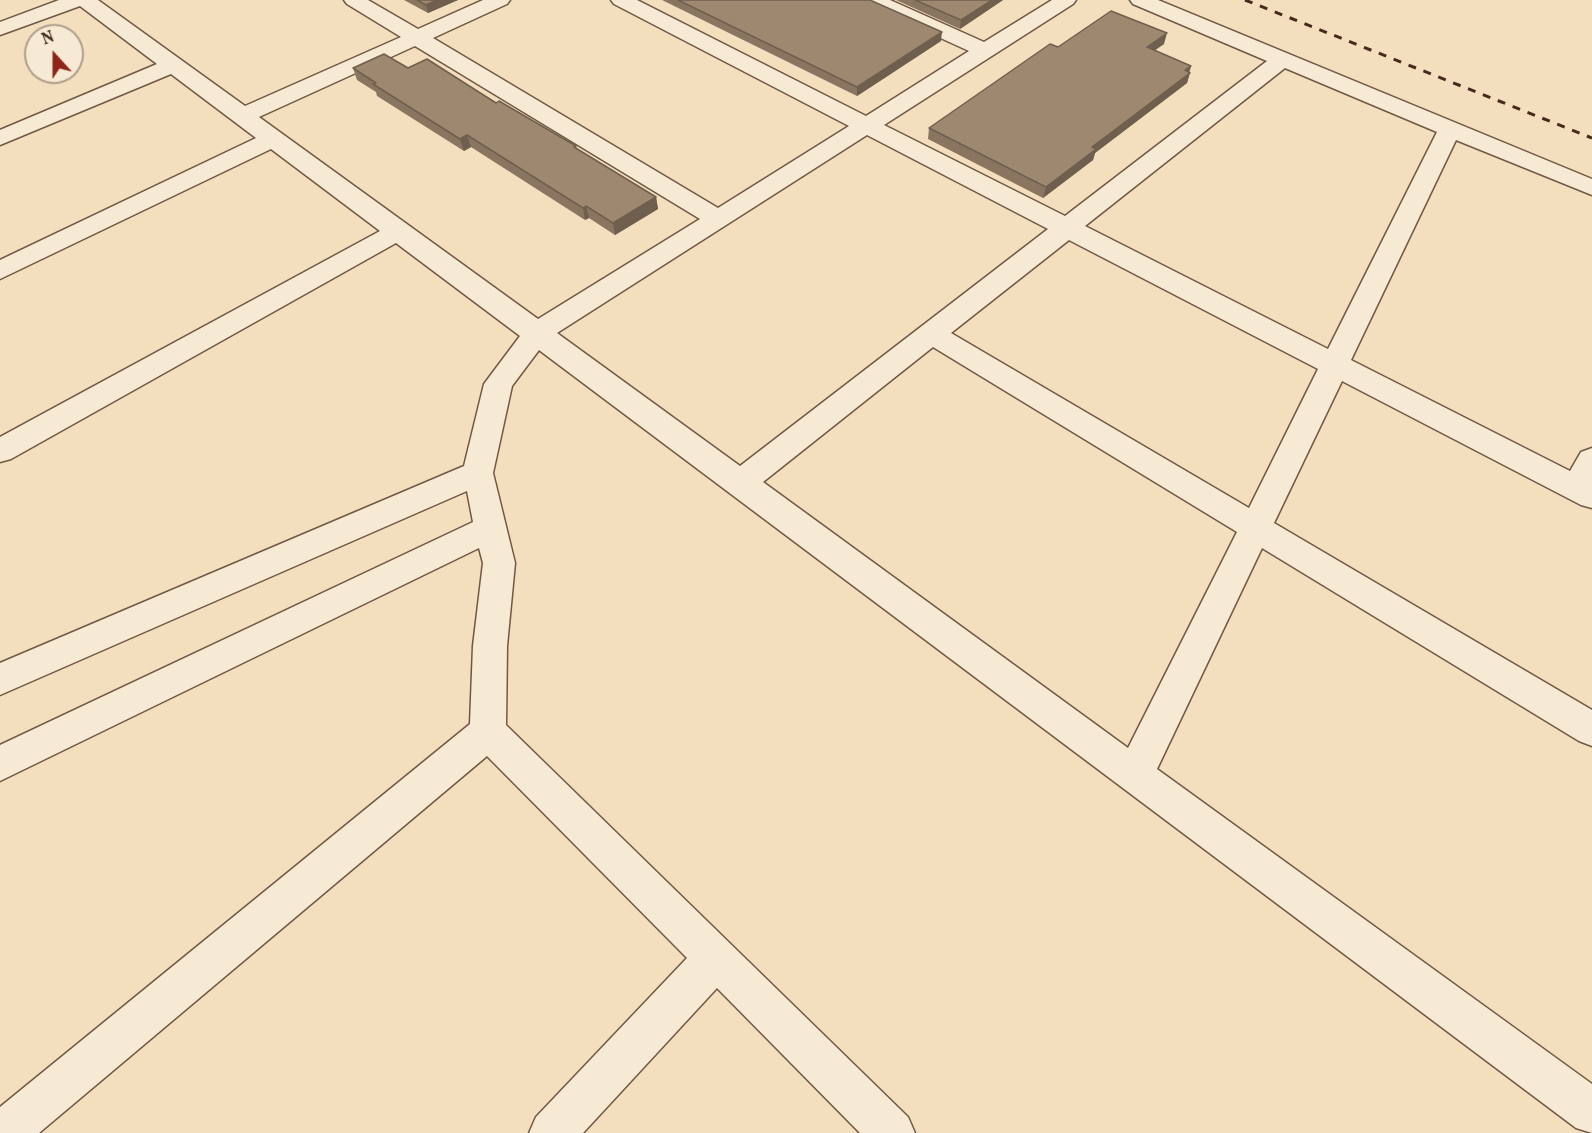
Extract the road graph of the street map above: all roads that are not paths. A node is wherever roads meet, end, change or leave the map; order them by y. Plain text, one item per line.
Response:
1 (78, 0) edge
2 (86, 0) edge
3 (354, 0) edge
4 (500, 0) edge
5 (621, 0) edge
6 (873, 0) edge
7 (1066, 0) edge
8 (1140, 0) edge
9 (0, 30) edge
10 (416, 37) junction
11 (986, 51) junction
12 (1283, 59) junction
13 (173, 65) junction
14 (242, 116) junction
15 (868, 126) junction
16 (1450, 129) junction
17 (0, 138) edge
18 (273, 139) junction
19 (1592, 188) edge
20 (719, 219) junction
21 (1066, 227) junction
22 (399, 231) junction
23 (0, 270) edge
24 (537, 333) junction
25 (932, 334) junction
26 (1335, 364) junction
27 (0, 451) edge
28 (1592, 460) edge
29 (478, 473) junction
30 (740, 483) junction
31 (1584, 491) edge
32 (491, 528) junction
33 (1255, 528) junction
34 (0, 679) edge
35 (1592, 729) edge
36 (488, 732) junction
37 (0, 764) edge
38 (1135, 774) junction
39 (716, 958) junction
40 (1592, 1112) edge
41 (4, 1133) edge
42 (552, 1133) edge
43 (892, 1133) edge

1 - 9 street
2 - 13 street
3 - 10 street
4 - 10 street
5 - 15 street
6 - 11 street
7 - 11 street
8 - 12 street
10 - 14 street
10 - 20 street
11 - 15 street
12 - 16 street
12 - 21 street
13 - 14 street
13 - 17 street
14 - 18 street
15 - 20 street
15 - 21 street
16 - 19 street
16 - 26 street
18 - 22 street
18 - 23 street
20 - 24 street
21 - 25 street
21 - 26 street
22 - 24 street
22 - 27 street
24 - 29 street
24 - 30 street
25 - 30 street
25 - 33 street
26 - 31 street
26 - 33 street
28 - 31 street
29 - 32 street
29 - 34 street
30 - 38 street
32 - 36 street
32 - 37 street
33 - 35 street
33 - 38 street
36 - 39 street
36 - 41 street
38 - 40 street
39 - 42 street
39 - 43 street

